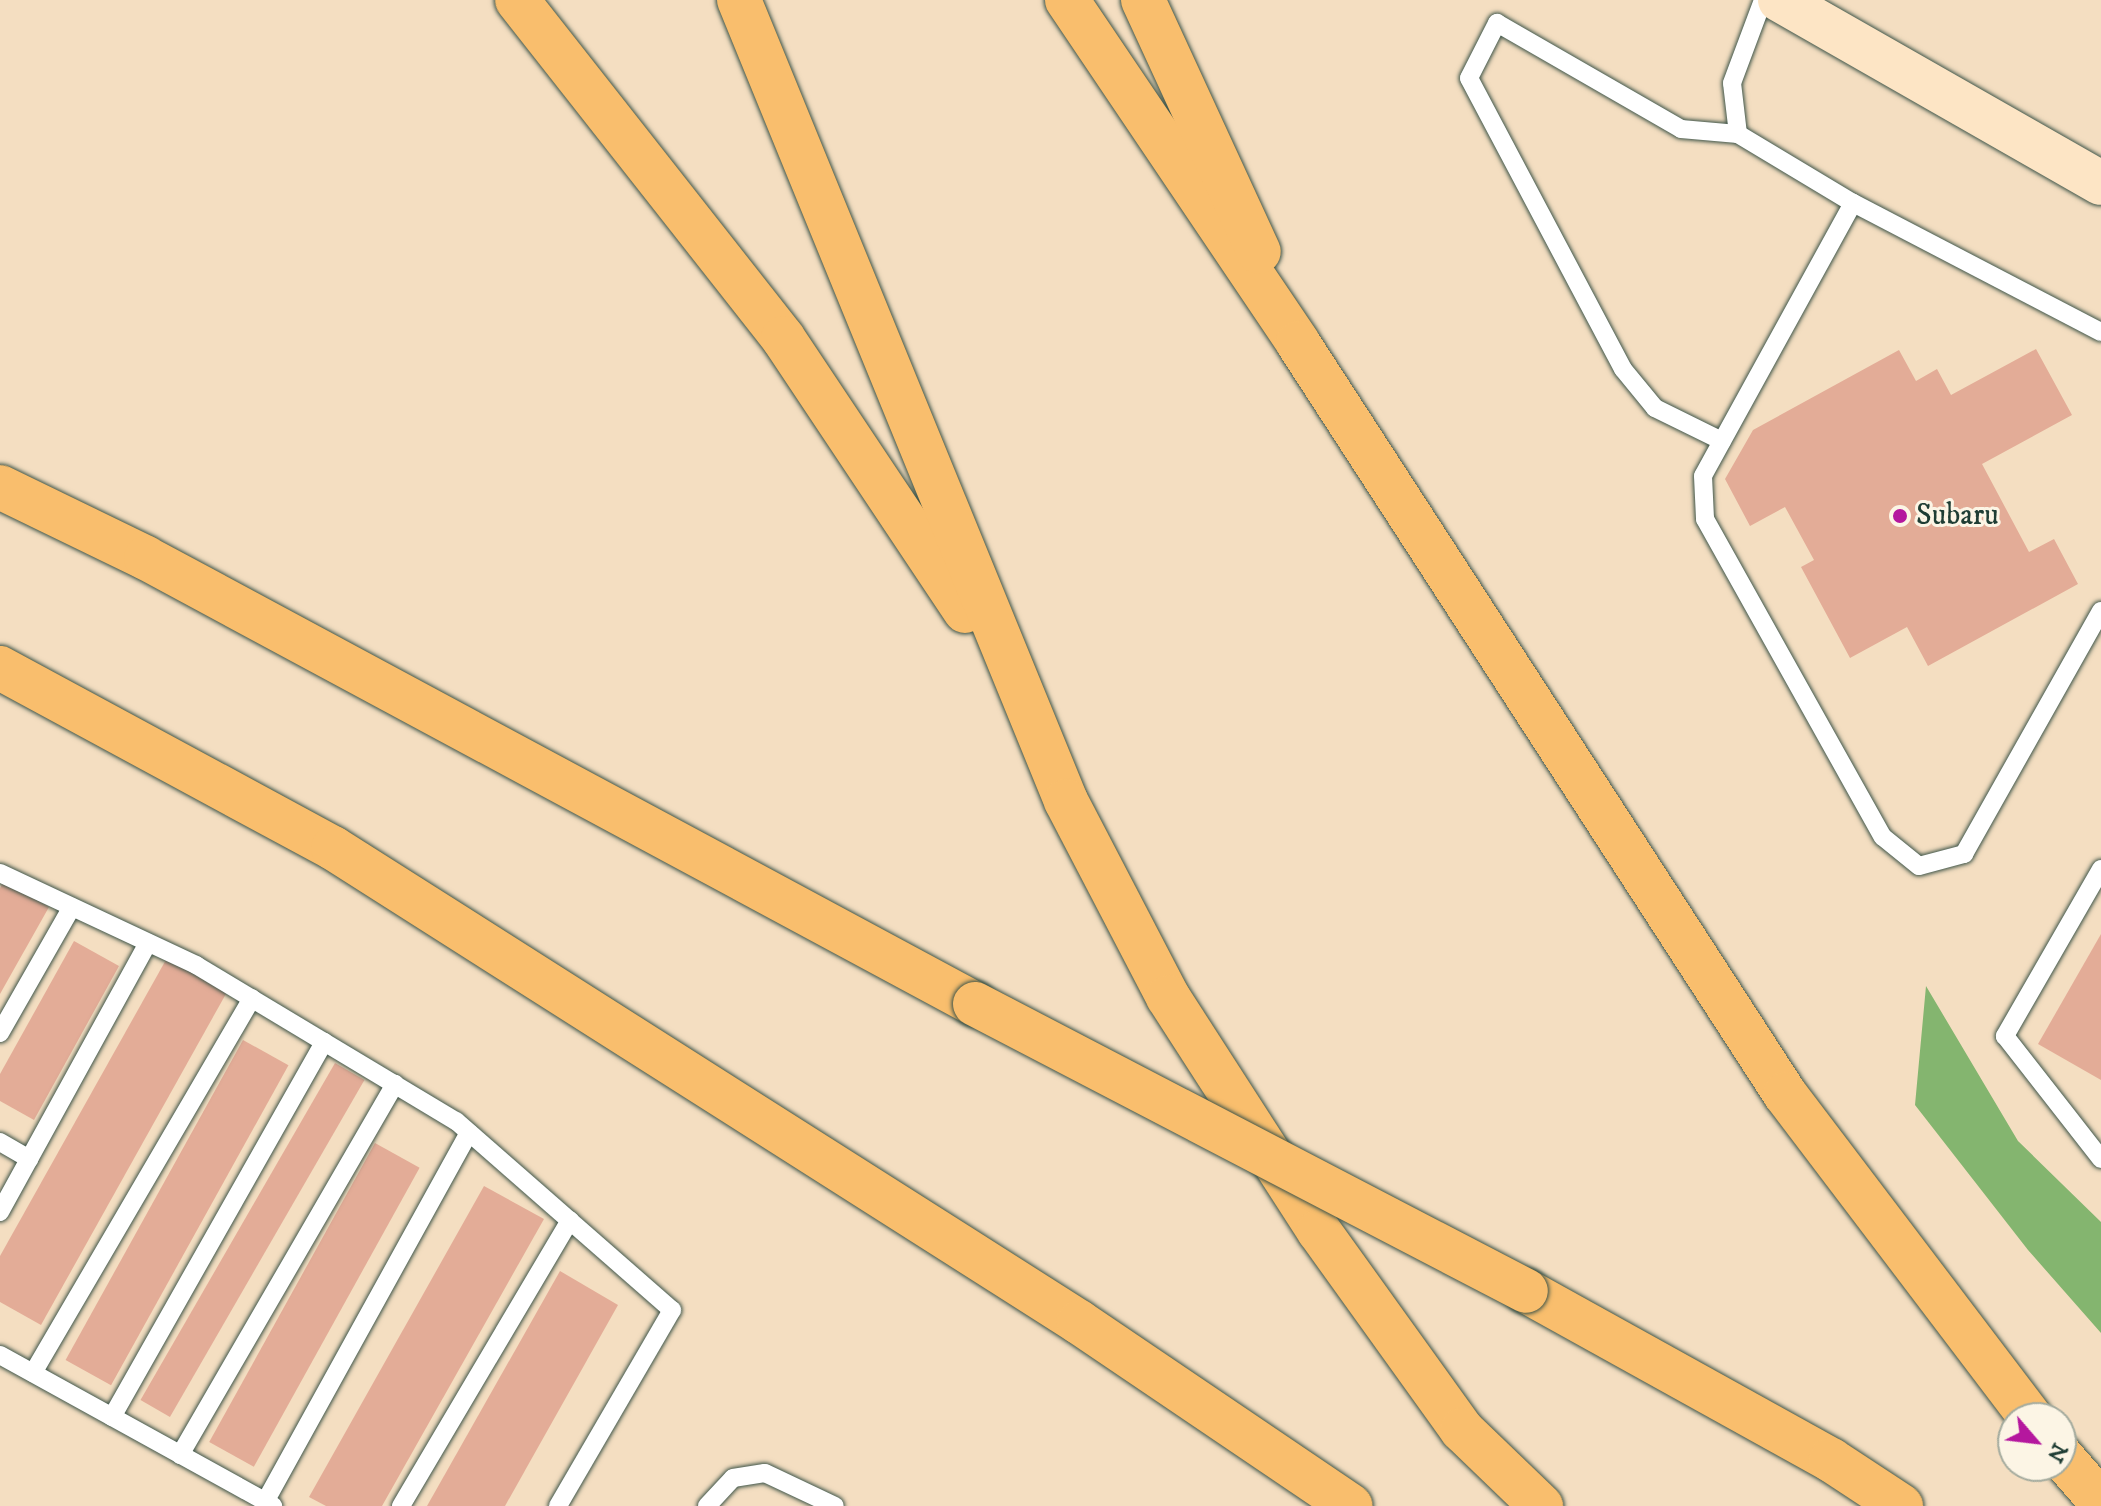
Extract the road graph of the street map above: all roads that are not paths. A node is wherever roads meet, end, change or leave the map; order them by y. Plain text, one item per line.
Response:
1 (517, 0) edge
2 (739, 0) edge
3 (1067, 0) edge
4 (1143, 0) edge
5 (1763, 0) edge
6 (1780, 0) edge
7 (1738, 134) junction
8 (2101, 183) edge
9 (1853, 203) junction
10 (2101, 332) edge
11 (1722, 441) junction
12 (1372, 457) junction
13 (0, 487) edge
14 (2101, 611) edge
15 (0, 668) edge
16 (1066, 801) junction
17 (2101, 869) edge
18 (0, 873) edge
19 (72, 907) junction
20 (148, 943) junction
21 (252, 998) junction
22 (0, 1033) edge
23 (324, 1042) junction
24 (395, 1084) junction
25 (469, 1133) junction
26 (0, 1142) edge
27 (29, 1159) junction
28 (2101, 1159) edge
29 (0, 1212) edge
30 (570, 1220) junction
31 (0, 1355) edge
32 (33, 1373) junction
33 (2019, 1402) edge
34 (112, 1417) junction
35 (180, 1455) junction
36 (2077, 1474) edge
37 (2101, 1502) edge
38 (269, 1504) edge
39 (401, 1506) edge
40 (558, 1506) edge
41 (707, 1506) edge
42 (835, 1506) edge
43 (1351, 1506) edge
44 (1541, 1506) edge
45 (1901, 1506) edge

1 - 16 highway
2 - 16 highway
3 - 12 highway
4 - 12 highway
5 - 7 lane
6 - 8 street
7 - 9 lane
7 - 11 lane
9 - 10 lane
9 - 11 lane
11 - 14 lane
12 - 33 highway
13 - 45 highway, bridge
15 - 43 highway
16 - 44 highway
17 - 28 lane
18 - 19 lane
19 - 20 lane
19 - 22 lane
20 - 21 lane
20 - 27 lane
21 - 23 lane
21 - 32 lane
23 - 24 lane
23 - 34 lane
24 - 25 lane
24 - 35 lane
25 - 30 lane
25 - 38 lane
26 - 27 lane
27 - 29 lane
30 - 39 lane
30 - 40 lane
31 - 32 lane
32 - 34 lane
34 - 35 lane
35 - 38 lane
36 - 37 highway
41 - 42 lane

